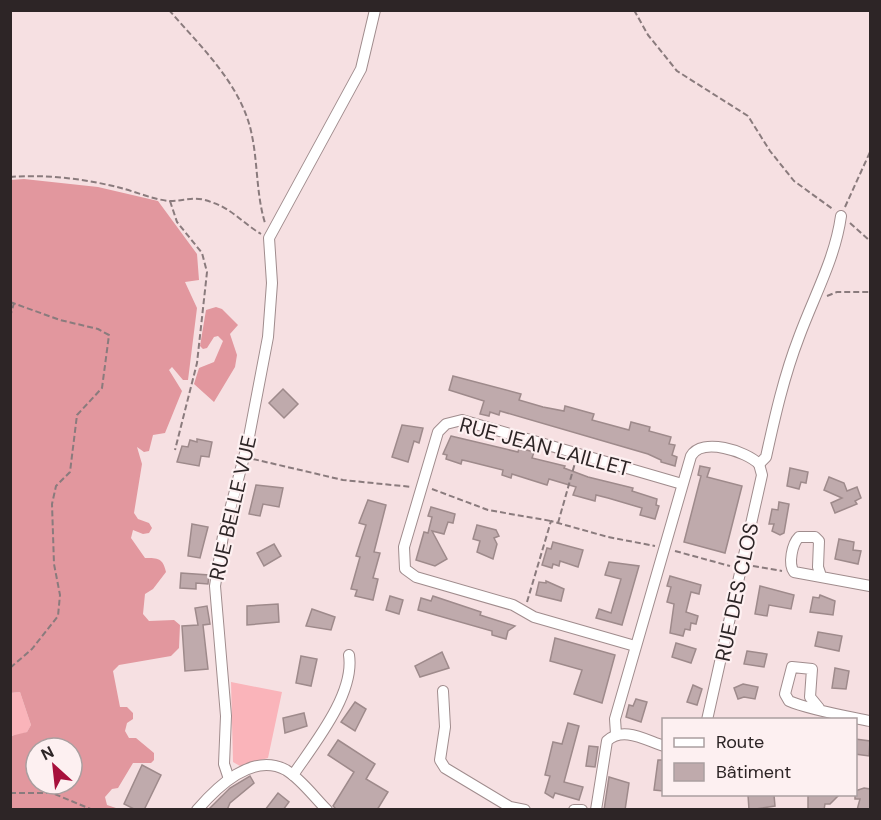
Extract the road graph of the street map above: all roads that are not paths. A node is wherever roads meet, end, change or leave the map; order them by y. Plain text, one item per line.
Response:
1 (375, 10) edge
2 (841, 216) road end
3 (759, 464) junction
4 (682, 484) junction
5 (821, 576) junction
6 (870, 586) edge
7 (635, 646) junction
8 (349, 656) dead end
9 (443, 691) dead end
10 (819, 708) dead end
11 (707, 718) edge
12 (870, 721) edge
13 (616, 735) junction
14 (662, 746) edge
15 (293, 775) junction
16 (229, 779) junction
17 (197, 810) edge
18 (327, 810) edge
19 (525, 810) edge
20 (574, 810) edge
21 (582, 810) edge
22 (596, 810) edge

1 - 16 street, RUE BELLE VUE
2 - 3 street
3 - 4 street
3 - 11 street, RUE DES CLOS
4 - 7 street
4 - 7 street, RUE JEAN LAILLET
5 - 5 street
5 - 6 street
7 - 13 street
8 - 15 street
9 - 19 street
10 - 12 street
13 - 14 street
13 - 22 street
15 - 16 street
15 - 18 street
16 - 17 street
20 - 21 street

